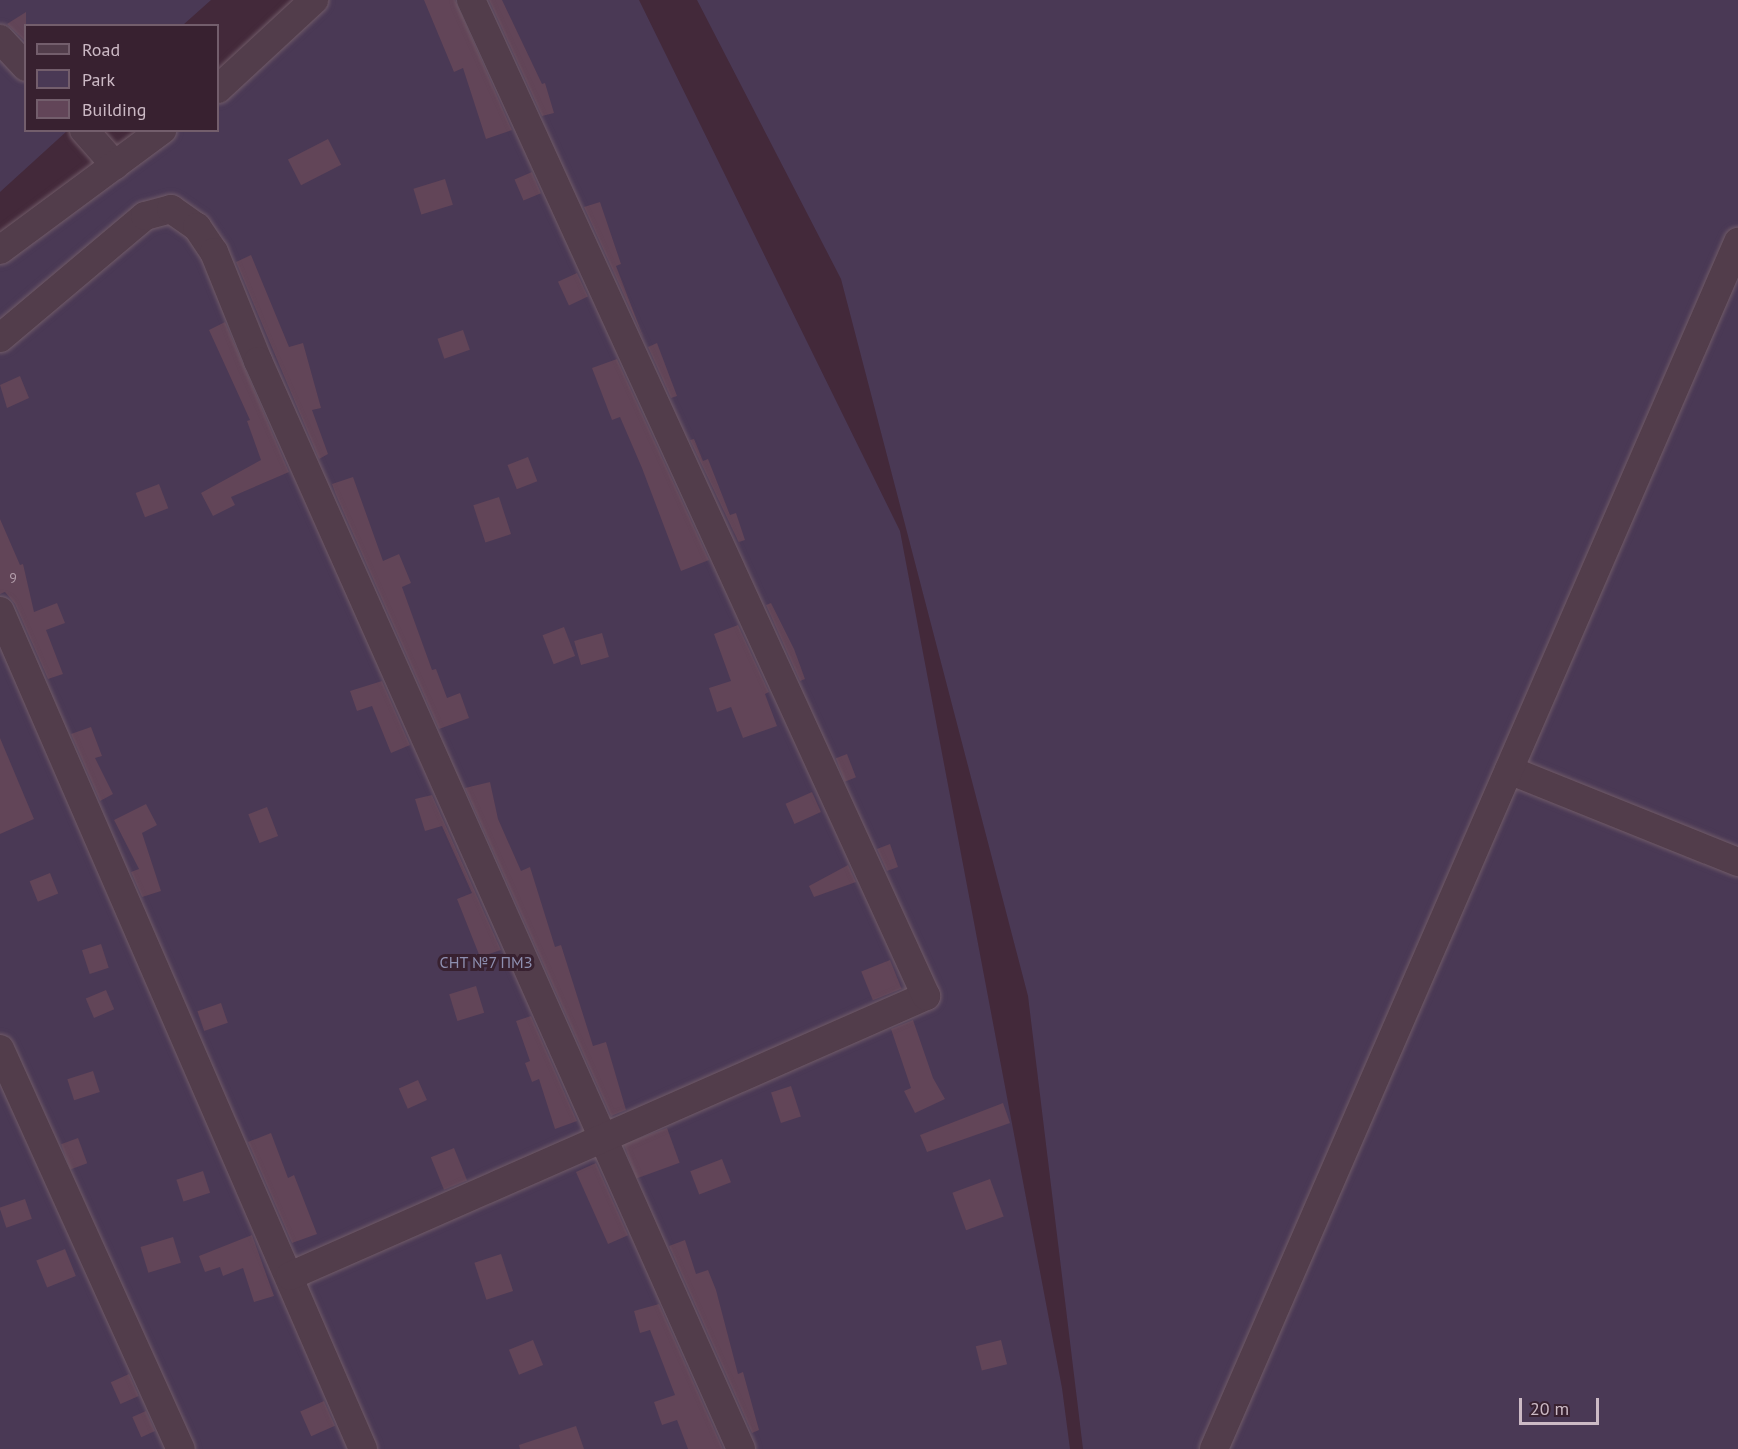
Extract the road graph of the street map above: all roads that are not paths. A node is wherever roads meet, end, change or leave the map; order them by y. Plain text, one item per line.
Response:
1 (314, 0) edge
2 (471, 0) edge
3 (0, 39) edge
4 (24, 65) edge
5 (219, 88) edge
6 (86, 132) edge
7 (159, 132) edge
8 (115, 165) junction
9 (1738, 242) edge
10 (0, 250) edge
11 (0, 338) edge
12 (0, 611) edge
13 (1509, 770) junction
14 (1738, 861) edge
15 (0, 1049) edge
16 (602, 1139) junction
17 (290, 1276) junction
18 (181, 1449) edge
19 (363, 1449) edge
20 (741, 1449) edge
21 (1214, 1449) edge

1 - 5 street
2 - 16 street
3 - 4 street
6 - 8 street
7 - 8 street
8 - 10 street
9 - 13 street
11 - 16 street
12 - 17 street
13 - 14 street
13 - 21 street
15 - 18 street
16 - 17 street
16 - 20 street
17 - 19 street

